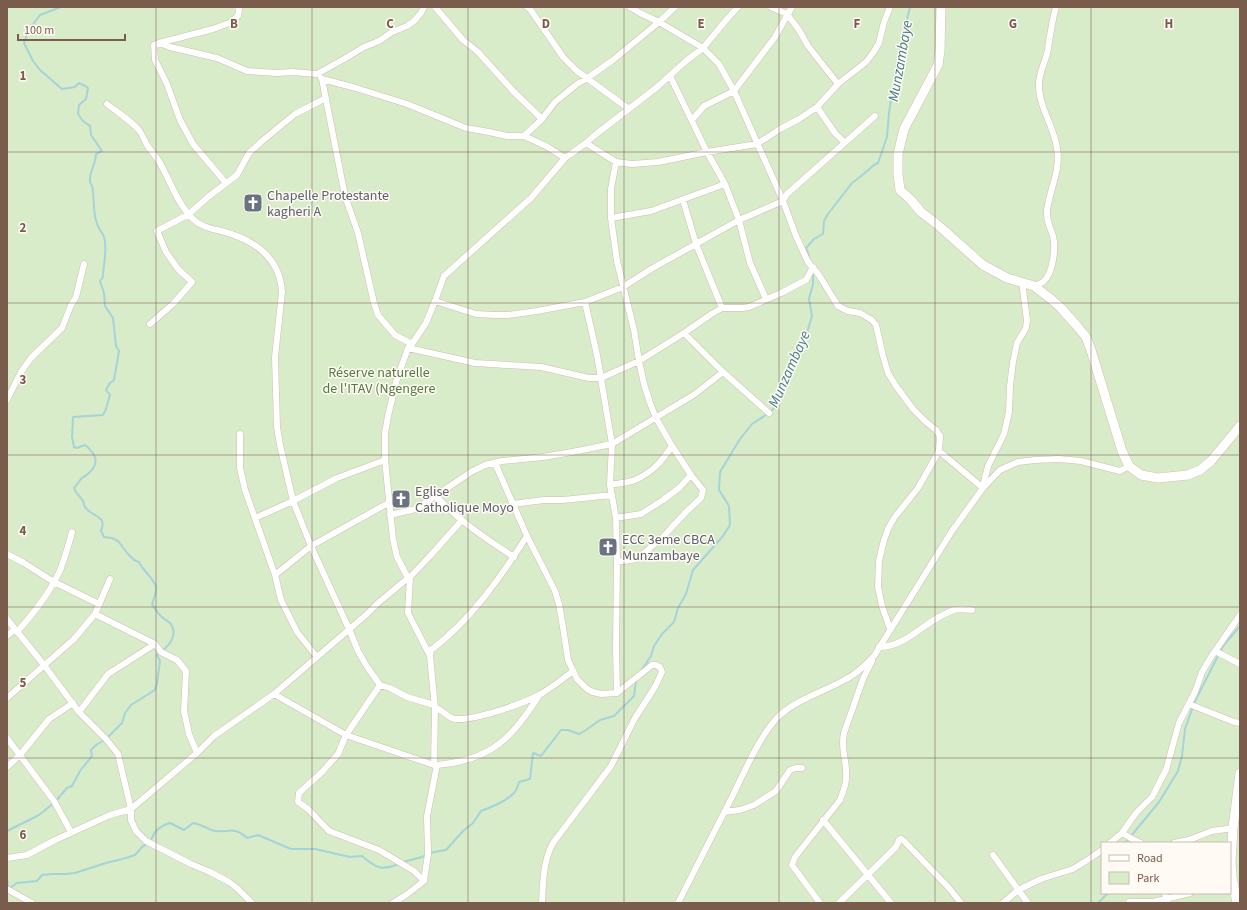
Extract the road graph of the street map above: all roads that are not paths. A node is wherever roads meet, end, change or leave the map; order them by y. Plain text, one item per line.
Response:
1 (238, 7) edge
2 (424, 7) edge
3 (435, 7) edge
4 (527, 7) edge
5 (630, 7) edge
6 (675, 7) edge
7 (738, 7) edge
8 (771, 7) edge
9 (792, 7) edge
10 (890, 7) edge
11 (941, 7) edge
12 (1056, 7) edge
13 (788, 14) junction
14 (659, 22) junction
15 (159, 43) junction
16 (703, 48) junction
17 (317, 74) junction
18 (670, 76) junction
19 (322, 79) junction
20 (586, 79) junction
21 (838, 84) junction
22 (734, 91) junction
23 (326, 98) junction
24 (108, 104) dead end
25 (817, 107) junction
26 (629, 109) junction
27 (875, 116) dead end
28 (542, 119) junction
29 (692, 120) junction
30 (524, 136) junction
31 (586, 143) junction
32 (845, 143) junction
33 (757, 144) junction
34 (707, 152) junction
35 (565, 158) junction
36 (616, 162) junction
37 (226, 183) junction
38 (725, 184) junction
39 (683, 200) junction
40 (783, 201) junction
41 (189, 214) junction
42 (611, 218) junction
43 (739, 220) junction
44 (696, 244) junction
45 (84, 264) dead end
46 (811, 265) junction
47 (1022, 282) junction
48 (1034, 286) junction
49 (623, 287) junction
50 (766, 300) junction
51 (435, 301) junction
52 (585, 302) junction
53 (722, 308) junction
54 (150, 324) dead end
55 (684, 333) junction
56 (410, 346) junction
57 (639, 361) junction
58 (723, 372) junction
59 (601, 378) junction
60 (7, 400) edge
61 (770, 413) dead end
62 (656, 418) junction
63 (1240, 426) edge
64 (240, 434) dead end
65 (612, 444) junction
66 (672, 446) junction
67 (939, 451) junction
68 (385, 460) junction
69 (495, 463) junction
70 (1129, 466) junction
71 (691, 475) junction
72 (610, 485) junction
73 (983, 488) junction
74 (612, 495) junction
75 (436, 496) junction
76 (293, 501) junction
77 (390, 502) junction
78 (513, 504) junction
79 (390, 515) junction
80 (255, 518) junction
81 (616, 518) junction
82 (462, 520) junction
83 (72, 532) dead end
84 (528, 536) junction
85 (311, 546) junction
86 (7, 554) edge
87 (514, 557) junction
88 (617, 562) junction
89 (275, 575) junction
90 (409, 577) junction
91 (110, 579) dead end
92 (54, 582) junction
93 (99, 604) junction
94 (972, 610) dead end
95 (95, 614) junction
96 (1240, 615) edge
97 (7, 619) edge
98 (349, 629) junction
99 (890, 629) junction
100 (16, 630) junction
101 (7, 636) edge
102 (155, 644) junction
103 (879, 647) junction
104 (1215, 651) junction
105 (430, 656) junction
106 (874, 656) junction
107 (317, 657) junction
108 (1240, 664) edge
109 (44, 665) junction
110 (574, 671) junction
111 (380, 685) junction
112 (617, 692) junction
113 (274, 694) junction
114 (540, 694) junction
115 (7, 698) edge
116 (73, 702) junction
117 (1189, 704) junction
118 (435, 707) junction
119 (79, 712) junction
120 (1240, 723) edge
121 (346, 735) junction
122 (7, 738) edge
123 (197, 753) junction
124 (20, 755) junction
125 (436, 765) junction
126 (7, 766) edge
127 (802, 768) dead end
128 (1240, 773) edge
129 (1239, 784) edge
130 (131, 808) junction
131 (724, 812) junction
132 (823, 820) junction
133 (1233, 828) junction
134 (72, 832) junction
135 (1122, 833) junction
136 (1111, 842) edge
137 (1138, 842) edge
138 (1179, 842) edge
139 (1101, 851) edge
140 (993, 855) dead end
141 (7, 858) edge
142 (867, 874) junction
143 (1233, 877) edge
144 (424, 881) junction
145 (7, 888) edge
146 (1018, 890) junction
147 (1186, 894) edge
148 (1166, 899) edge
149 (1129, 902) dead end
150 (32, 903) edge
151 (252, 903) edge
152 (393, 903) edge
153 (542, 903) edge
154 (678, 903) edge
155 (820, 903) edge
156 (838, 903) edge
157 (891, 903) edge
158 (961, 903) edge
159 (1003, 903) edge
160 (1028, 903) edge
161 (1237, 903) edge

1 - 15 street
2 - 17 street
3 - 28 street
4 - 20 street
5 - 14 street
6 - 14 street
7 - 16 street
8 - 13 street
9 - 13 street
10 - 21 street
11 - 47 street
12 - 48 street
13 - 21 street
13 - 22 street
14 - 16 street
14 - 20 street
15 - 17 street
15 - 37 street
16 - 18 street
16 - 22 street
17 - 19 street
18 - 26 street
18 - 29 street
19 - 23 street
19 - 30 street
20 - 26 street
20 - 28 street
21 - 25 street
22 - 29 street
22 - 33 street
23 - 37 street
23 - 56 street
24 - 41 street
25 - 32 street
25 - 33 street
26 - 31 street
27 - 32 street
28 - 30 street
29 - 34 street
30 - 35 street
31 - 35 street
31 - 36 street
32 - 40 street
33 - 34 street
33 - 40 street
34 - 36 street
34 - 38 street
35 - 51 street
36 - 42 street
37 - 41 street
38 - 39 street
38 - 43 street
39 - 42 street
39 - 44 street
40 - 43 street
40 - 46 street
41 - 54 street
41 - 76 street
42 - 49 street
43 - 44 street
43 - 50 street
44 - 49 street
44 - 53 street
45 - 60 street
46 - 50 street
46 - 67 street
47 - 48 street
47 - 73 street
48 - 70 street
49 - 52 street
49 - 57 street
50 - 53 street
51 - 52 street
51 - 56 street
52 - 59 street
53 - 55 street
55 - 57 street
55 - 58 street
56 - 59 street
56 - 68 street
57 - 59 street
57 - 62 street
58 - 61 street
58 - 62 street
59 - 65 street
62 - 65 street
62 - 66 street
63 - 70 street
64 - 80 street
65 - 69 street
65 - 72 street
66 - 71 street
66 - 72 street
67 - 73 street
67 - 99 street
68 - 76 street
68 - 77 street
69 - 75 street
69 - 78 street
70 - 73 street
71 - 81 street
71 - 88 street
72 - 74 street
73 - 99 street
74 - 78 street
74 - 81 street
75 - 79 street
75 - 82 street
76 - 80 street
76 - 85 street
77 - 79 street
77 - 85 street
78 - 84 street
79 - 90 street
80 - 89 street
81 - 88 street
82 - 87 street
82 - 90 street
83 - 92 street
84 - 87 street
84 - 110 street
85 - 89 street
85 - 98 street
86 - 92 street
87 - 105 street
88 - 112 street
89 - 107 street
90 - 98 street
90 - 105 street
91 - 93 street
92 - 93 street
92 - 100 street
93 - 95 street
94 - 103 street
95 - 102 street
95 - 109 street
96 - 104 street
97 - 100 street
98 - 107 street
98 - 111 street
99 - 103 street
100 - 101 street
100 - 109 street
102 - 119 street
102 - 123 street
103 - 106 street
104 - 108 street
104 - 117 street
105 - 118 street
106 - 131 street
106 - 132 street
107 - 113 street
109 - 115 street
109 - 116 street
110 - 112 street
110 - 114 street
111 - 118 street
111 - 121 street
112 - 153 street
113 - 121 street
113 - 123 street
114 - 118 street
114 - 125 street
116 - 119 street
116 - 124 street
117 - 120 street
117 - 135 street
118 - 125 street
119 - 130 street
121 - 125 street
121 - 144 street
122 - 124 street
123 - 130 street
124 - 126 street
124 - 134 street
125 - 144 street
127 - 131 street
128 - 129 street
129 - 133 street
130 - 134 street
130 - 151 street
131 - 154 street
132 - 142 street
132 - 155 street
133 - 138 street
133 - 143 street
134 - 141 street
135 - 136 street
135 - 137 street
139 - 146 street
140 - 146 street
142 - 156 street
142 - 157 street
142 - 158 street
143 - 161 street
144 - 152 street
145 - 150 street
146 - 159 street
146 - 160 street
147 - 148 street
148 - 149 street

